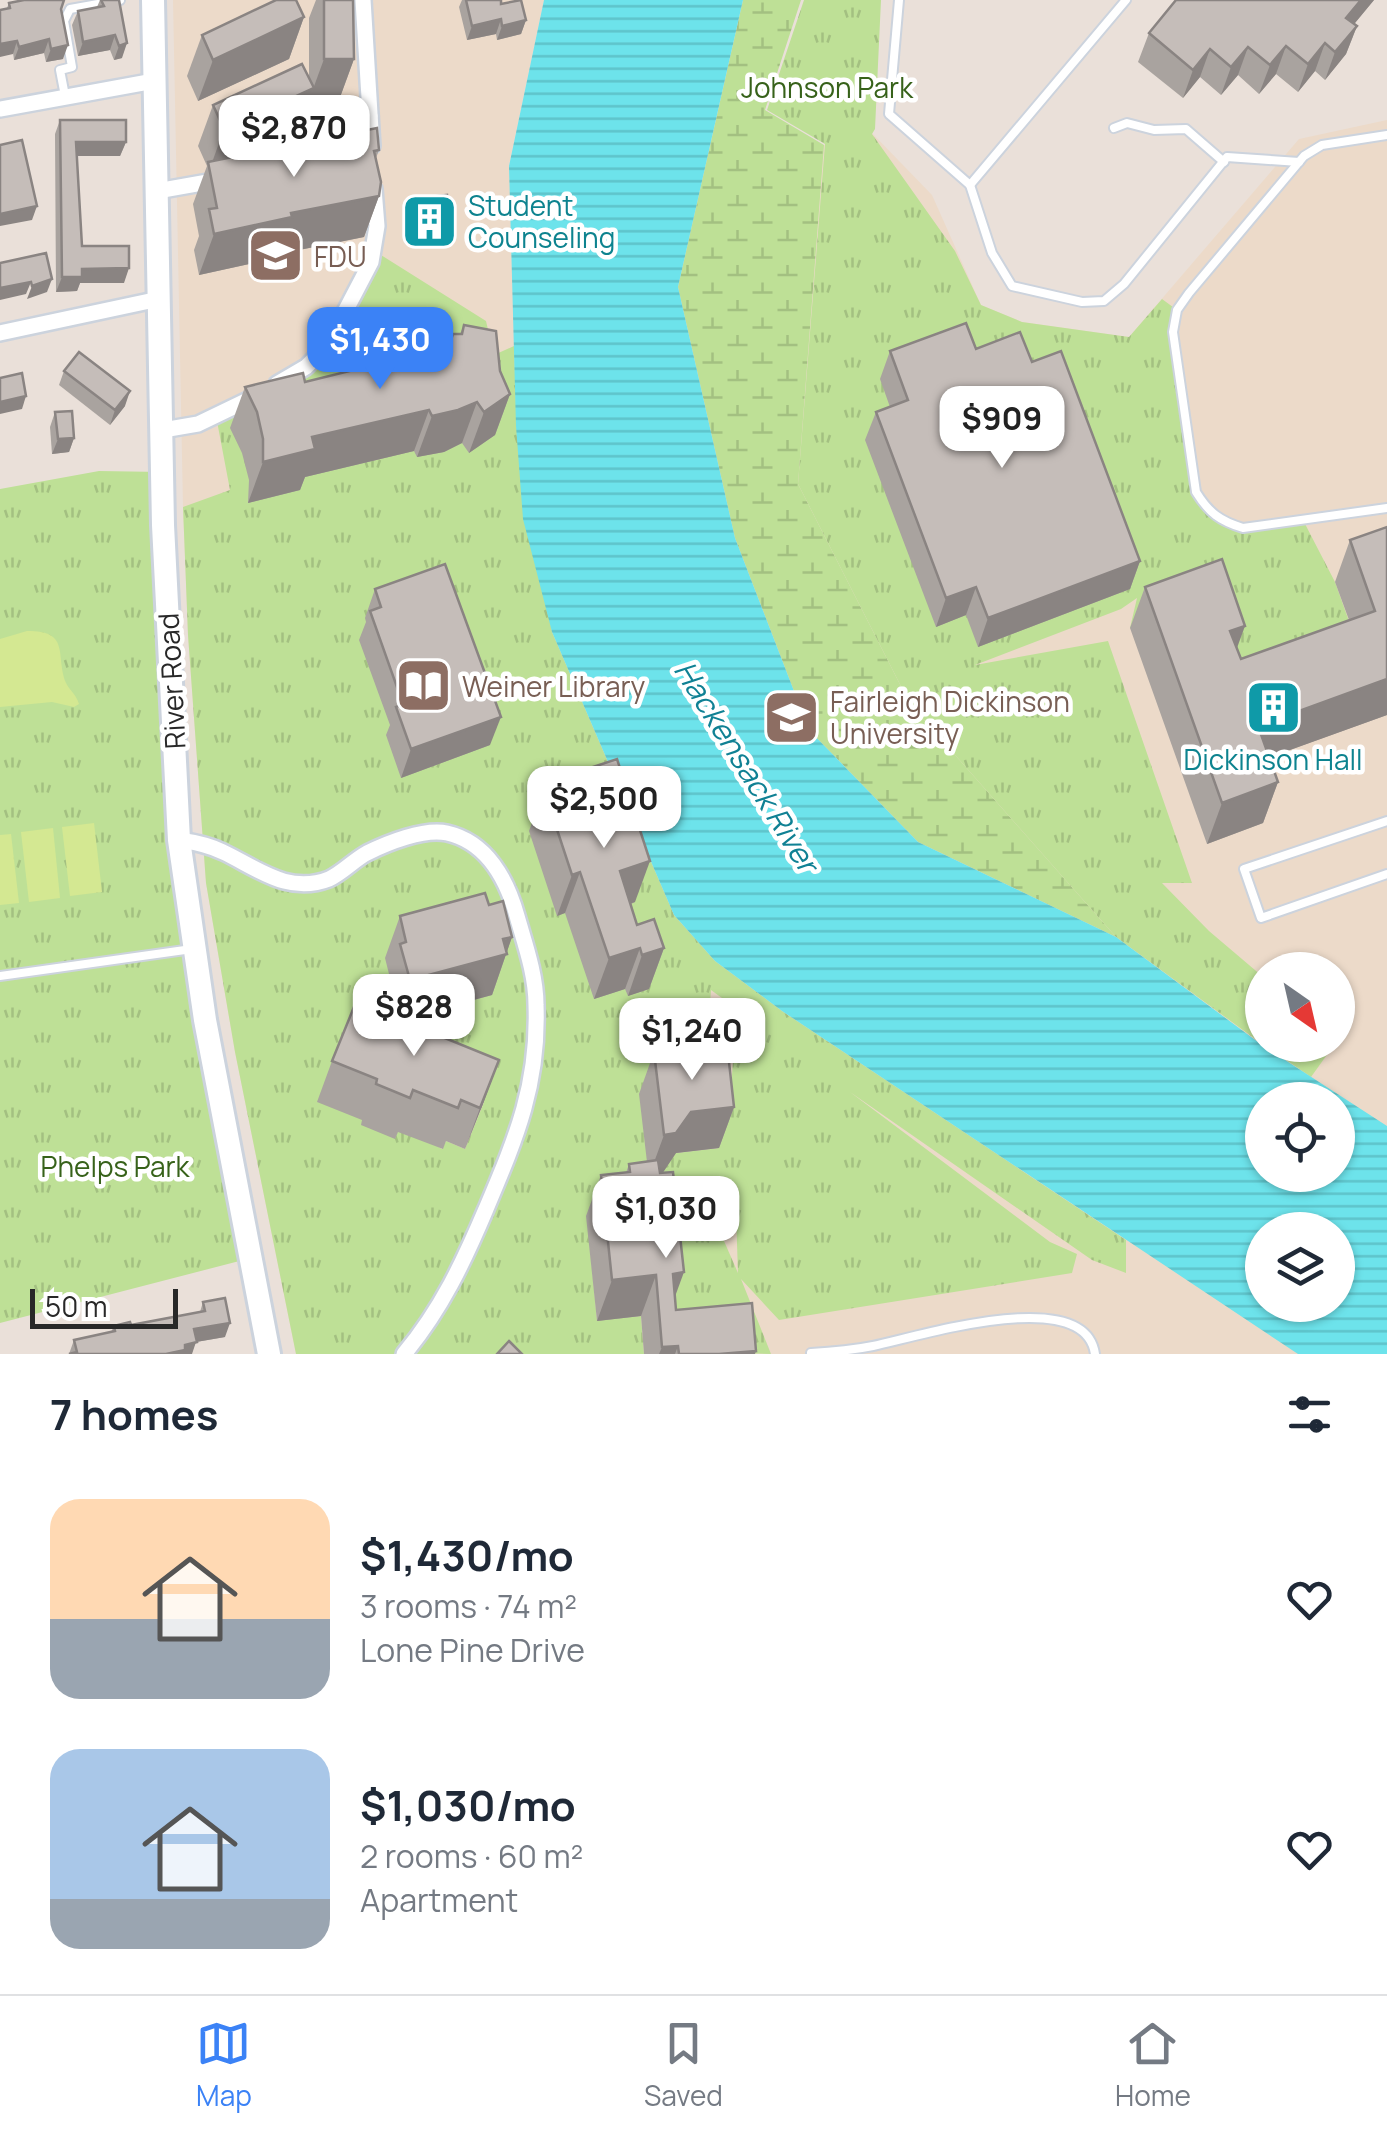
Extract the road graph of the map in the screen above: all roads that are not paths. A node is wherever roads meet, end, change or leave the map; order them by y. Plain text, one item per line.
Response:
1 (120, 0) edge
2 (154, 0) edge
3 (363, 0) edge
4 (899, 0) edge
5 (1126, 0) edge
6 (154, 81) junction
7 (65, 97) junction
8 (0, 109) edge
9 (370, 116) junction
10 (1114, 128) dead end
11 (1387, 135) edge
12 (281, 154) edge
13 (1224, 162) junction
14 (1299, 162) junction
15 (236, 173) edge
16 (970, 186) junction
17 (156, 191) junction
18 (159, 299) junction
19 (0, 334) edge
20 (163, 430) junction
21 (1387, 508) edge
22 (1387, 822) edge
23 (179, 840) junction
24 (1387, 874) edge
25 (192, 949) junction
26 (0, 976) edge
27 (810, 1352) edge
28 (270, 1354) edge
29 (404, 1354) edge
30 (1094, 1354) edge

1 - 7 lane
2 - 6 main road, River Road
3 - 9 street
4 - 16 lane
5 - 16 lane
6 - 7 street
6 - 17 main road, River Road
7 - 8 street
9 - 12 street
9 - 20 street
10 - 13 lane
11 - 14 lane
13 - 14 lane
13 - 16 lane
14 - 21 lane
15 - 17 street
17 - 18 main road, River Road
18 - 19 street
18 - 20 main road, River Road
20 - 23 main road, River Road
22 - 24 lane
23 - 25 main road, River Road
23 - 29 street
25 - 26 lane
25 - 28 main road, River Road
27 - 30 lane

